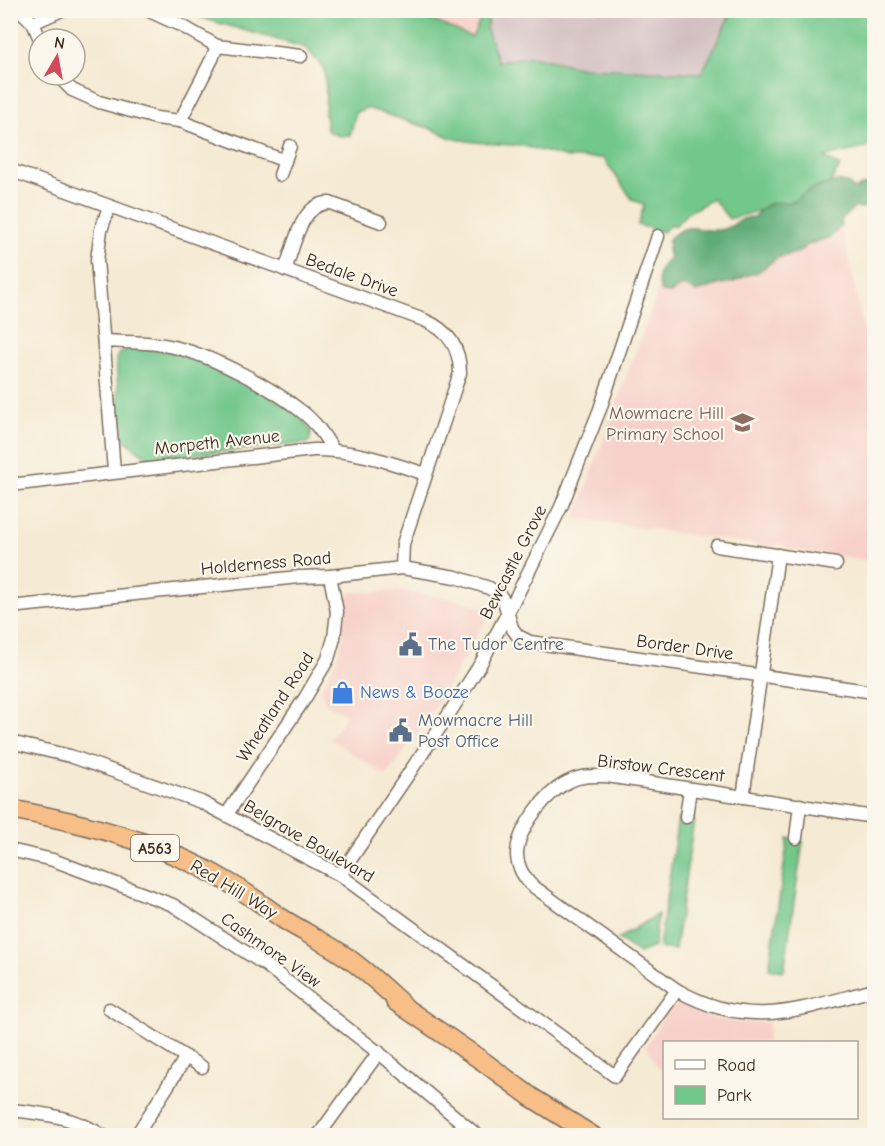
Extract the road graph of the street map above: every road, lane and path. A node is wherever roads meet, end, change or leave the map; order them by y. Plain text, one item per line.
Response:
1 (20, 10) edge
2 (62, 10) edge
3 (147, 10) edge
4 (33, 23) junction
5 (35, 27) edge
6 (217, 46) junction
7 (301, 56) dead end
8 (69, 87) edge
9 (180, 121) junction
10 (291, 146) dead end
11 (285, 161) junction
12 (10, 170) edge
13 (280, 175) dead end
14 (109, 207) junction
15 (381, 222) dead end
16 (658, 236) dead end
17 (285, 270) junction
18 (104, 341) junction
19 (333, 450) junction
20 (114, 471) junction
21 (425, 474) junction
22 (10, 485) edge
23 (717, 546) dead end
24 (778, 555) junction
25 (836, 564) dead end
26 (402, 568) junction
27 (330, 576) junction
28 (10, 607) edge
29 (507, 613) junction
30 (761, 676) junction
31 (874, 692) edge
32 (10, 742) edge
33 (690, 789) junction
34 (743, 797) junction
35 (800, 805) junction
36 (10, 809) edge
37 (227, 814) junction
38 (686, 817) dead end
39 (874, 817) edge
40 (796, 838) dead end
41 (10, 850) edge
42 (340, 876) junction
43 (677, 990) junction
44 (874, 990) edge
45 (109, 1009) dead end
46 (379, 1053) junction
47 (186, 1057) junction
48 (202, 1067) dead end
49 (10, 1110) edge
50 (103, 1136) edge
51 (136, 1136) edge
52 (318, 1136) edge
53 (478, 1136) edge
54 (593, 1136) edge

1 - 4 street
2 - 4 street
3 - 6 street
4 - 5 street
6 - 7 street
6 - 9 street
8 - 9 street
9 - 11 street
10 - 11 street
11 - 13 street
12 - 14 street, Bedale Drive
14 - 17 street, Bedale Drive
14 - 18 street
15 - 17 street
16 - 29 street, Bewcastle Grove
17 - 21 street, Bedale Drive
18 - 19 street
18 - 20 street
19 - 20 street, Morpeth Avenue
19 - 21 street, Morpeth Avenue
20 - 22 street, Morpeth Avenue
21 - 26 street, Bedale Drive
23 - 24 street
24 - 25 street
24 - 30 street
26 - 27 street, Holderness Road
26 - 29 street, Holderness Road
27 - 28 street, Holderness Road
27 - 37 street, Wheatland Road
29 - 30 street, Border Drive
29 - 42 street, Bewcastle Grove
30 - 31 street, Border Drive
30 - 34 street
32 - 37 street, Belgrave Boulevard
33 - 34 street, Birstow Crescent
33 - 38 street
33 - 43 street, Birstow Crescent
34 - 35 street, Birstow Crescent
35 - 39 street, Birstow Crescent
35 - 40 street
36 - 54 highway, Red Hill Way / A563
37 - 42 street, Belgrave Boulevard
41 - 46 street, Cashmore View
42 - 43 street, Belgrave Boulevard
43 - 44 street, Birstow Crescent
45 - 47 street
46 - 52 street
46 - 53 street, Cashmore View
47 - 48 street
47 - 51 street
49 - 50 street

